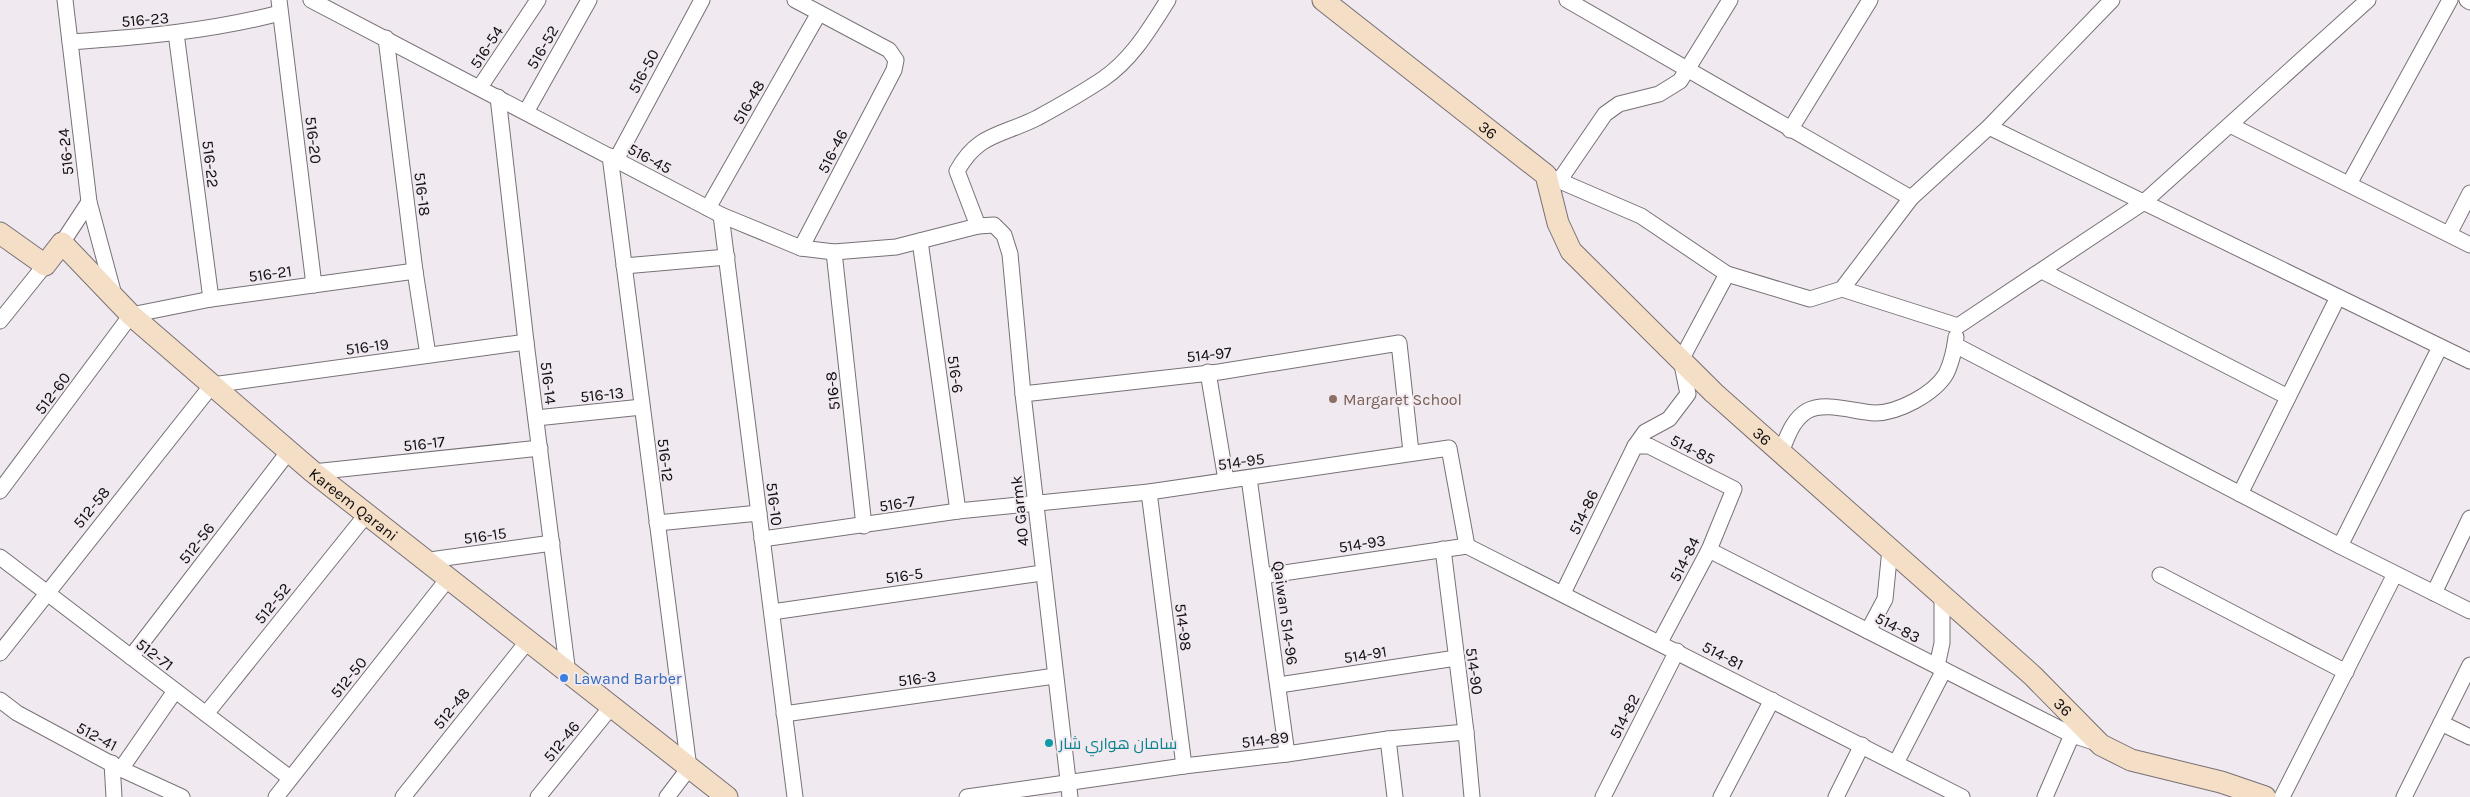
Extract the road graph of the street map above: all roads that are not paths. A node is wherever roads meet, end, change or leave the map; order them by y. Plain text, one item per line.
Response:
1 (64, 0) edge
2 (311, 0) edge
3 (538, 0) edge
4 (590, 0) edge
5 (702, 0) edge
6 (795, 0) edge
7 (1168, 0) edge
8 (1323, 0) edge
9 (1567, 0) edge
10 (1730, 0) edge
11 (1870, 0) edge
12 (2112, 0) edge
13 (2368, 0) edge
14 (2450, 0) edge
15 (280, 6) edge
16 (820, 13) junction
17 (176, 33) junction
18 (386, 38) junction
19 (70, 42) junction
20 (1687, 71) junction
21 (480, 87) junction
22 (498, 97) junction
23 (526, 112) junction
24 (2230, 125) junction
25 (1988, 127) junction
26 (1790, 130) junction
27 (613, 158) junction
28 (1552, 178) junction
29 (2349, 184) junction
30 (2470, 193) edge
31 (1911, 198) junction
32 (88, 202) junction
33 (2144, 202) junction
34 (715, 212) junction
35 (994, 225) joint
36 (978, 226) junction
37 (0, 233) edge
38 (2449, 234) junction
39 (920, 241) junction
40 (62, 243) junction
41 (2470, 245) edge
42 (802, 248) junction
43 (834, 252) junction
44 (726, 257) junction
45 (45, 265) junction
46 (624, 266) junction
47 (415, 271) junction
48 (2042, 271) junction
49 (1727, 274) junction
50 (314, 285) junction
51 (1842, 289) junction
52 (115, 296) junction
53 (2338, 297) junction
54 (211, 299) junction
55 (131, 315) junction
56 (1, 318) edge
57 (1958, 326) junction
58 (526, 342) junction
59 (1955, 345) junction
60 (2440, 347) junction
61 (428, 355) junction
62 (1681, 360) junction
63 (2470, 361) edge
64 (1208, 372) junction
65 (212, 385) junction
66 (1023, 394) junction
67 (2288, 397) junction
68 (642, 407) junction
69 (536, 418) junction
70 (1635, 446) junction
71 (540, 448) junction
72 (289, 452) junction
73 (1411, 452) junction
74 (1780, 452) junction
75 (313, 472) junction
76 (1249, 478) junction
77 (1226, 480) junction
78 (1734, 490) joint
79 (0, 491) edge
80 (1149, 492) junction
81 (2240, 494) junction
82 (1037, 504) junction
83 (958, 512) junction
84 (759, 513) junction
85 (366, 515) junction
86 (2470, 518) edge
87 (657, 523) junction
88 (864, 526) junction
89 (762, 539) junction
90 (552, 543) junction
91 (1466, 546) junction
92 (2340, 546) junction
93 (1442, 549) junction
94 (1890, 549) junction
95 (1709, 550) junction
96 (0, 557) edge
97 (423, 561) junction
98 (1042, 573) junction
99 (2395, 574) junction
100 (2160, 575) dead end
101 (1263, 576) junction
102 (448, 580) junction
103 (46, 592) junction
104 (1563, 593) junction
105 (2434, 593) junction
106 (1942, 595) junction
107 (2470, 611) edge
108 (772, 612) junction
109 (1868, 631) junction
110 (527, 642) junction
111 (1660, 642) junction
112 (1677, 651) junction
113 (0, 653) edge
114 (131, 657) junction
115 (1456, 658) junction
116 (2470, 665) edge
117 (1940, 668) junction
118 (2346, 672) junction
119 (568, 674) junction
120 (1055, 676) junction
121 (1279, 685) junction
122 (175, 690) junction
123 (0, 700) edge
124 (1772, 700) junction
125 (611, 707) junction
126 (0, 711) edge
127 (17, 713) junction
128 (206, 714) junction
129 (784, 714) junction
130 (2441, 723) junction
131 (1466, 732) junction
132 (2072, 735) junction
133 (2470, 737) edge
134 (1388, 739) junction
135 (1862, 745) junction
136 (2101, 745) junction
137 (1287, 754) junction
138 (1896, 763) junction
139 (116, 766) junction
140 (1184, 766) junction
141 (689, 768) junction
142 (290, 778) junction
143 (1069, 790) edge
144 (114, 797) edge
145 (182, 797) edge
146 (276, 797) edge
147 (402, 797) edge
148 (538, 797) edge
149 (667, 797) edge
150 (727, 797) edge
151 (795, 797) edge
152 (967, 797) edge
153 (1395, 797) edge
154 (1472, 797) edge
155 (1603, 797) edge
156 (1721, 797) edge
157 (1836, 797) edge
158 (1962, 797) edge
159 (2045, 797) edge
160 (2265, 797) edge
161 (2282, 797) edge
162 (2404, 797) edge

1 - 19 street, 516-24
2 - 18 street, 516-45
3 - 21 street, 516-54
4 - 23 street, 516-52
5 - 27 street, 516-50
6 - 16 street
7 - 36 street
8 - 28 street, 36
9 - 20 street
10 - 20 street
11 - 26 street
12 - 25 street
13 - 24 street
14 - 29 street
15 - 17 street, 516-23
15 - 50 street, 516-20
16 - 34 street, 516-48
16 - 42 street, 516-46
17 - 19 street, 516-23
17 - 54 street, 516-22
18 - 21 street, 516-45
18 - 47 street, 516-18
19 - 32 street, 516-24
20 - 26 street
20 - 28 street
21 - 22 street, 516-45
22 - 23 street, 516-45
22 - 58 street, 516-14
23 - 27 street, 516-45
24 - 29 street
24 - 33 street
25 - 31 street
25 - 33 street
26 - 31 street
27 - 34 street, 516-45
27 - 46 street, 516-12
28 - 49 street
28 - 62 street, 36
29 - 38 street
30 - 38 street
31 - 51 street
32 - 40 street
32 - 52 street, 516-24
33 - 48 street
33 - 53 street
34 - 42 street, 516-45
34 - 44 street, 516-10
35 - 36 street, 516-45
35 - 66 street, 40 Garmk
36 - 39 street, 516-45
37 - 45 street
38 - 41 street
39 - 43 street, 516-45
39 - 83 street, 516-6
40 - 45 street
40 - 52 street, Kareem Qarani
42 - 43 street, 516-45
43 - 88 street, 516-8
44 - 46 street
44 - 84 street, 516-10
45 - 56 street
46 - 68 street, 516-12
47 - 50 street, 516-21
47 - 61 street, 516-18
48 - 57 street
48 - 67 street
49 - 51 street
49 - 62 street
50 - 54 street, 516-21
51 - 57 street
52 - 55 street, Kareem Qarani
53 - 60 street
53 - 67 street
54 - 55 street, 516-21
55 - 65 street, Kareem Qarani
55 - 79 street, 512-60
57 - 59 street
58 - 61 street, 516-19
58 - 69 street, 516-14
59 - 74 street
59 - 81 street
60 - 63 street
60 - 92 street
61 - 65 street, 516-19
62 - 70 street, 514-86
62 - 74 street, 36
64 - 66 street, 514-97
64 - 73 street, 514-97
64 - 77 street
65 - 72 street, Kareem Qarani
65 - 103 street, 512-58
66 - 82 street, 40 Garmk
67 - 81 street
68 - 69 street, 516-13
68 - 87 street, 516-12
69 - 71 street, 516-14
70 - 78 street, 514-85
70 - 104 street, 514-86
71 - 75 street, 516-17
71 - 90 street, 516-14
72 - 75 street, Kareem Qarani
72 - 114 street, 512-56
73 - 76 street, 514-95
73 - 91 street, 514-95
74 - 94 street, 36
75 - 85 street, Kareem Qarani
76 - 77 street, 514-95
76 - 101 street, Qaiwan 514-96
77 - 80 street, 514-95
78 - 95 street, 514-84
80 - 82 street, 514-95
80 - 140 street, 514-98
81 - 92 street
82 - 83 street, 516-7
82 - 98 street, 40 Garmk
83 - 88 street, 516-7
84 - 87 street
84 - 89 street, 516-10
85 - 97 street, Kareem Qarani
85 - 128 street, 512-52
86 - 105 street
87 - 141 street, 516-12
88 - 89 street, 516-7
89 - 108 street, 516-10
90 - 97 street, 516-15
90 - 119 street, 516-14
91 - 93 street, 514-93
91 - 104 street, 514-81
92 - 99 street
93 - 101 street, 514-93
93 - 115 street, 514-90
94 - 106 street, 36
94 - 109 street
95 - 109 street, 514-83
95 - 111 street, 514-84
96 - 103 street, 512-71
97 - 102 street, Kareem Qarani
98 - 108 street, 516-5
98 - 120 street, 40 Garmk
99 - 105 street
99 - 118 street
100 - 118 street
101 - 121 street, Qaiwan 514-96
102 - 110 street, Kareem Qarani
102 - 142 street, 512-50
103 - 113 street, 512-58
103 - 114 street, 512-71
104 - 111 street, 514-81
105 - 107 street
106 - 117 street
106 - 136 street, 36
108 - 129 street, 516-10
109 - 117 street, 514-83
110 - 119 street, Kareem Qarani
110 - 147 street, 512-48
111 - 112 street, 514-81
112 - 124 street, 514-81
112 - 155 street, 514-82
114 - 122 street, 512-71
115 - 121 street, 514-91
115 - 131 street, 514-90
116 - 130 street
117 - 132 street, 514-83
117 - 138 street
118 - 161 street
119 - 125 street, Kareem Qarani
120 - 129 street, 516-3
120 - 143 street, 40 Garmk
121 - 137 street, Qaiwan 514-96
122 - 128 street, 512-71
122 - 139 street
123 - 127 street, 512-41
124 - 135 street, 514-81
124 - 156 street
125 - 141 street, Kareem Qarani
125 - 148 street, 512-46
126 - 127 street
127 - 139 street, 512-41
128 - 142 street, 512-71
129 - 151 street, 516-10
130 - 133 street
130 - 162 street
131 - 134 street, 514-89
131 - 154 street, 514-90
132 - 136 street, 514-83
132 - 159 street
134 - 137 street, 514-89
134 - 153 street
135 - 138 street, 514-81
135 - 157 street
136 - 160 street, 36
137 - 140 street, 514-89
138 - 158 street, 514-81
139 - 144 street
139 - 145 street, 512-41
140 - 143 street, 514-89
141 - 149 street
141 - 150 street, Kareem Qarani
142 - 146 street, 512-50
143 - 152 street, 514-89

